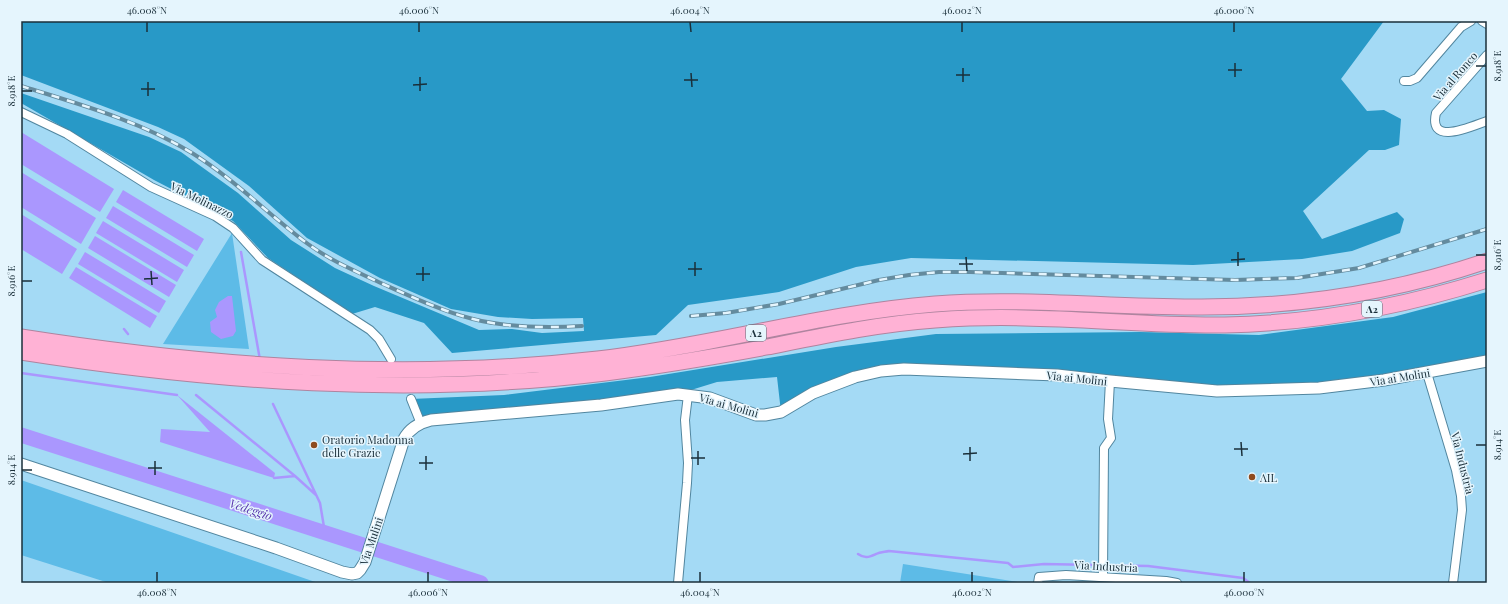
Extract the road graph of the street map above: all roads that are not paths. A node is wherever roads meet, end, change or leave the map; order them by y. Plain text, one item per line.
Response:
1 (1471, 21) edge
2 (1482, 21) edge
3 (1487, 24) edge
4 (1487, 55) edge
5 (1404, 81) dead end
6 (21, 112) edge
7 (1487, 121) edge
8 (1487, 261) edge
9 (1487, 280) edge
10 (21, 337) edge
11 (21, 352) edge
12 (391, 360) dead end
13 (1487, 361) edge
14 (1427, 373) junction
15 (1110, 381) junction
16 (683, 394) junction
17 (411, 399) dead end
18 (420, 424) junction
19 (21, 464) edge
20 (1103, 576) junction
21 (678, 583) edge
22 (1038, 583) edge
23 (1177, 583) edge
24 (1453, 583) edge

1 - 5 street
2 - 3 street
4 - 7 street, Via al Ronco
6 - 12 street, Via Molinazzo
8 - 10 highway, A2
9 - 11 highway, A2
13 - 14 street, Via ai Molini
14 - 15 street, Via ai Molini
14 - 24 street, Via Industria
15 - 16 street, Via ai Molini
15 - 20 street
16 - 18 street
16 - 21 street
17 - 18 street
18 - 19 street, Via Mulini
20 - 22 street, Via Industria
20 - 23 street, Via Industria

